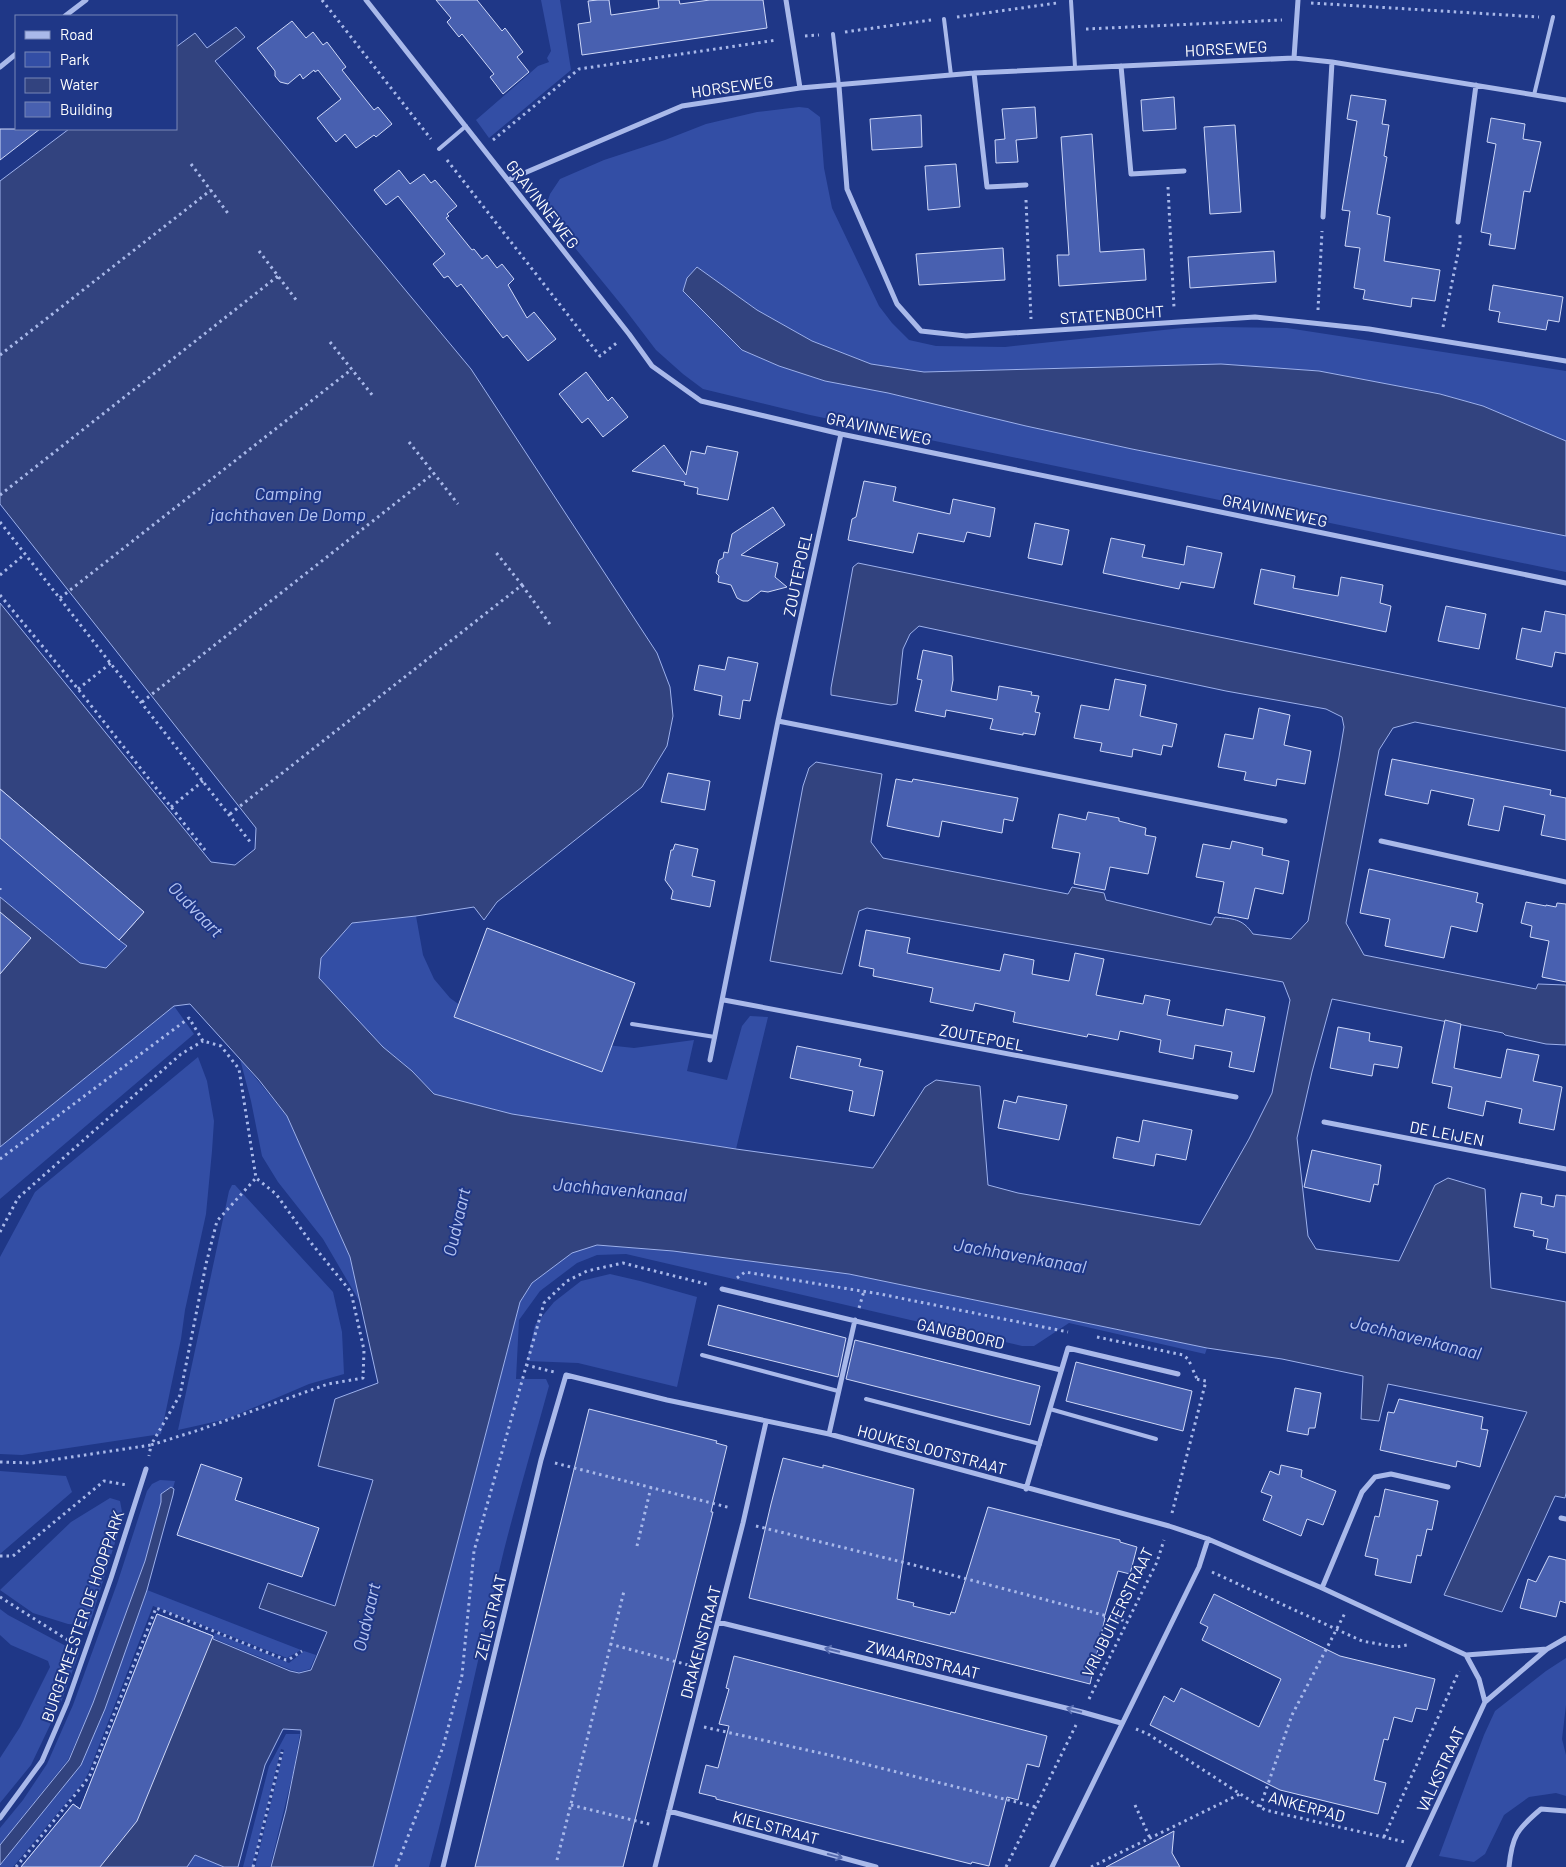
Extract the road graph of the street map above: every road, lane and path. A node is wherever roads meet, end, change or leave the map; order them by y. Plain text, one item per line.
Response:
1 (86, 0) edge
2 (322, 0) edge
3 (366, 0) edge
4 (786, 0) edge
5 (1071, 1) joint
6 (1298, 1) edge
7 (66, 15) edge
8 (1553, 18) joint
9 (944, 19) junction
10 (1297, 20) junction
11 (1073, 30) junction
12 (833, 34) junction
13 (792, 37) junction
14 (15, 55) edge
15 (1294, 58) junction
16 (1332, 62) junction
17 (1121, 66) junction
18 (0, 67) edge
19 (1075, 67) junction
20 (974, 73) junction
21 (951, 75) junction
22 (1476, 85) junction
23 (839, 86) junction
24 (800, 88) junction
25 (1534, 95) junction
26 (1566, 100) edge
27 (466, 126) junction
28 (483, 148) junction
29 (439, 149) junction
30 (191, 164) dead end
31 (1184, 170) dead end
32 (1167, 172) junction
33 (508, 180) junction
34 (1026, 185) joint
35 (211, 190) junction
36 (230, 216) dead end
37 (1323, 217) joint
38 (1458, 222) joint
39 (259, 251) dead end
40 (278, 276) junction
41 (297, 301) dead end
42 (1174, 322) junction
43 (1317, 323) junction
44 (1032, 332) junction
45 (629, 334) junction
46 (1441, 340) junction
47 (330, 342) dead end
48 (0, 355) edge
49 (1566, 361) edge
50 (352, 369) junction
51 (373, 396) dead end
52 (840, 434) junction
53 (410, 442) dead end
54 (434, 473) junction
55 (0, 495) edge
56 (458, 504) dead end
57 (0, 522) edge
58 (494, 550) dead end
59 (25, 554) junction
60 (0, 575) edge
61 (1566, 582) edge
62 (522, 585) junction
63 (0, 595) edge
64 (60, 598) junction
65 (552, 627) dead end
66 (111, 663) junction
67 (78, 689) junction
68 (142, 702) junction
69 (778, 721) junction
70 (203, 781) junction
71 (171, 807) junction
72 (230, 814) junction
73 (1285, 821) dead end
74 (1381, 841) dead end
75 (251, 843) dead end
76 (205, 850) dead end
77 (1566, 882) edge
78 (724, 1000) junction
79 (632, 1024) dead end
80 (715, 1038) junction
81 (203, 1041) junction
82 (710, 1060) dead end
83 (1236, 1097) dead end
84 (1324, 1122) dead end
85 (0, 1159) edge
86 (1566, 1170) edge
87 (256, 1178) junction
88 (0, 1232) edge
89 (722, 1289) joint
90 (855, 1320) junction
91 (1076, 1333) dead end
92 (1095, 1337) dead end
93 (702, 1355) dead end
94 (526, 1365) dead end
95 (1061, 1370) junction
96 (1178, 1374) joint
97 (566, 1375) junction
98 (1197, 1379) junction
99 (838, 1391) junction
100 (866, 1399) dead end
101 (1050, 1409) junction
102 (766, 1422) junction
103 (829, 1434) junction
104 (1156, 1439) dead end
105 (1040, 1444) junction
106 (151, 1445) junction
107 (541, 1460) junction
108 (0, 1462) edge
109 (146, 1468) joint
110 (140, 1487) junction
111 (651, 1487) junction
112 (1448, 1487) dead end
113 (1026, 1488) junction
114 (746, 1512) junction
115 (743, 1524) junction
116 (1169, 1526) junction
117 (1208, 1539) junction
118 (637, 1546) dead end
119 (0, 1556) edge
120 (1199, 1567) junction
121 (1322, 1588) junction
122 (624, 1591) dead end
123 (0, 1597) edge
124 (1351, 1602) junction
125 (1126, 1621) junction
126 (718, 1622) junction
127 (1336, 1630) junction
128 (1566, 1638) edge
129 (1433, 1640) junction
130 (610, 1644) junction
131 (1547, 1650) junction
132 (86, 1651) junction
133 (302, 1651) dead end
134 (1466, 1655) junction
135 (705, 1670) junction
136 (1485, 1702) junction
137 (1082, 1712) junction
138 (1121, 1723) junction
139 (691, 1724) junction
140 (282, 1752) dead end
141 (1240, 1794) junction
142 (571, 1805) junction
143 (1135, 1805) dead end
144 (1260, 1806) junction
145 (1036, 1807) junction
146 (1566, 1811) edge
147 (669, 1812) junction
148 (0, 1818) edge
149 (665, 1828) junction
150 (1384, 1837) junction
151 (1150, 1838) junction
152 (1419, 1844) junction
153 (557, 1860) dead end
154 (16, 1867) edge
155 (253, 1867) edge
156 (443, 1867) edge
157 (655, 1867) edge
158 (876, 1867) edge
159 (1006, 1867) edge
160 (1052, 1867) edge
161 (1092, 1867) edge
162 (1408, 1867) edge
163 (1509, 1867) edge

1 - 7 street
2 - 29 path
3 - 27 street, GRAVINNEWEG
4 - 13 street
5 - 9 path
5 - 11 lane
6 - 8 path
6 - 10 street
8 - 25 lane
9 - 12 path
9 - 21 lane
10 - 11 path, HORSEWEG
10 - 15 street
11 - 19 lane
12 - 13 path
12 - 23 lane
13 - 24 street
13 - 28 path
14 - 18 street
15 - 16 street, HORSEWEG
15 - 17 street, HORSEWEG
16 - 22 street, HORSEWEG
16 - 37 street
17 - 19 street, HORSEWEG
17 - 32 street
19 - 20 street, HORSEWEG
20 - 21 street, HORSEWEG
20 - 34 street
21 - 23 street, HORSEWEG
22 - 25 street, HORSEWEG
22 - 38 street
23 - 24 street, HORSEWEG
23 - 44 street, STATENBOCHT
24 - 33 street, HORSEWEG
25 - 26 street, HORSEWEG
27 - 28 street, GRAVINNEWEG
27 - 29 lane
28 - 33 street, GRAVINNEWEG
29 - 45 path
30 - 35 path
31 - 32 street
32 - 42 path
33 - 45 street, GRAVINNEWEG
34 - 44 path
35 - 36 path
35 - 48 path
37 - 43 path
38 - 46 path
39 - 40 path
40 - 41 path
40 - 55 path
42 - 43 street, STATENBOCHT
42 - 44 street, STATENBOCHT
43 - 46 street, STATENBOCHT
45 - 52 street, GRAVINNEWEG
46 - 49 street, STATENBOCHT
47 - 50 path
50 - 51 path
50 - 64 path
52 - 61 street, GRAVINNEWEG
52 - 69 street, ZOUTEPOEL
53 - 54 path
54 - 56 path
54 - 68 path
57 - 59 path
58 - 62 path
59 - 60 path
59 - 64 path
62 - 65 path
62 - 72 path
63 - 67 path
64 - 66 path
66 - 67 path
66 - 68 path
67 - 71 path
68 - 70 path
69 - 73 street
69 - 78 street, ZOUTEPOEL
70 - 71 path
70 - 72 path
71 - 76 path
72 - 75 path
74 - 77 street
78 - 80 street, ZOUTEPOEL
78 - 83 street, ZOUTEPOEL
79 - 80 lane
80 - 82 street, ZOUTEPOEL
81 - 85 path
81 - 87 path
81 - 88 path
84 - 86 street, DE LEIJEN
87 - 106 path
87 - 106 path
89 - 90 street, GANGBOORD
89 - 91 path
90 - 95 street, GANGBOORD
90 - 99 street
92 - 98 path
93 - 99 lane
94 - 97 path
95 - 96 street
95 - 101 street
96 - 98 path
97 - 102 street, HOUKESLOOTSTRAAT
97 - 107 street, ZEILSTRAAT
98 - 116 path, VRIJBUITERSTRAAT
99 - 103 street
100 - 105 lane
101 - 104 lane
101 - 105 street
102 - 103 street, HOUKESLOOTSTRAAT
102 - 114 street, DRAKENSTRAAT
103 - 113 street, HOUKESLOOTSTRAAT
105 - 113 street
106 - 108 path
106 - 109 path
107 - 111 path
107 - 156 street, ZEILSTRAAT
109 - 110 street, BURGEMEESTER DE HOOPPARK
110 - 119 path
110 - 132 street, BURGEMEESTER DE HOOPPARK
111 - 114 path
111 - 118 path
112 - 121 street
113 - 116 street, HOUKESLOOTSTRAAT
114 - 115 street, DRAKENSTRAAT
115 - 125 path
115 - 126 street, DRAKENSTRAAT
116 - 117 street, HOUKESLOOTSTRAAT
116 - 125 path, VRIJBUITERSTRAAT
117 - 120 street
117 - 121 street, HOUKESLOOTSTRAAT
120 - 127 path
120 - 138 street
121 - 124 street, HOUKESLOOTSTRAAT
122 - 130 path
123 - 132 path
124 - 127 path
124 - 129 street, HOUKESLOOTSTRAAT
125 - 137 path, VRIJBUITERSTRAAT
126 - 135 street, DRAKENSTRAAT
137 -> 126 street, ZWAARDSTRAAT
127 - 129 path
127 - 144 path
128 - 131 street
129 - 134 street, HOUKESLOOTSTRAAT
130 - 135 path
130 - 142 path
131 - 134 street
131 - 136 street
132 - 148 street, BURGEMEESTER DE HOOPPARK
133 - 154 path
134 - 136 street
134 - 150 path
135 - 139 street, DRAKENSTRAAT
136 - 152 street, VALKSTRAAT
137 - 138 street, ZWAARDSTRAAT
137 - 145 path, VRIJBUITERSTRAAT
138 - 141 path, ANKERPAD
138 - 160 street
139 - 145 path
139 - 147 street, DRAKENSTRAAT
140 - 155 path
141 - 144 path, ANKERPAD
141 - 151 path
142 - 149 path
142 - 153 path
143 - 151 path
144 - 150 path, ANKERPAD
145 - 159 path, VRIJBUITERSTRAAT
146 - 163 street
147 - 149 street, DRAKENSTRAAT
147 -> 158 street, KIELSTRAAT
149 - 157 street, DRAKENSTRAAT
150 - 152 path, ANKERPAD
151 - 161 path
152 - 162 street, VALKSTRAAT

